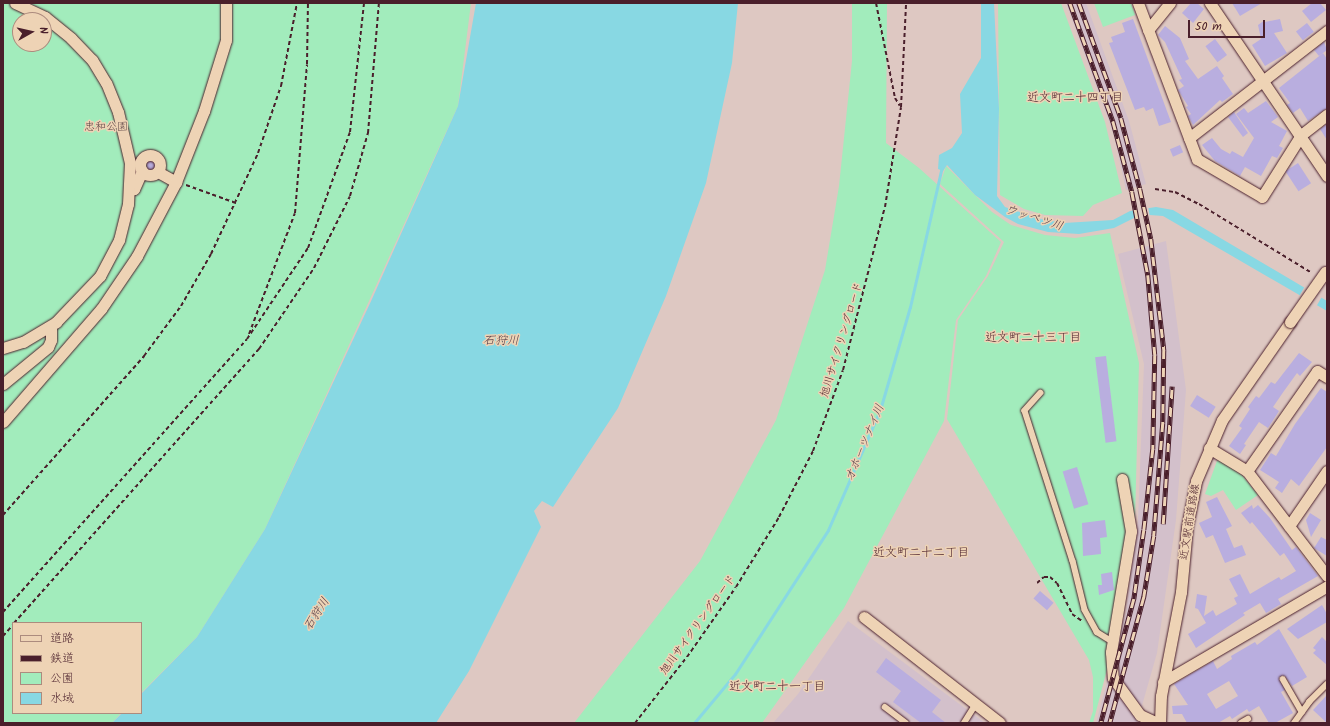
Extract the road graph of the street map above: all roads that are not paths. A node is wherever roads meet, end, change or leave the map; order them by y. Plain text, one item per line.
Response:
1 (15, 3) edge
2 (226, 3) edge
3 (1138, 3) edge
4 (1170, 3) edge
5 (1210, 3) edge
6 (1148, 30) junction
7 (1327, 31) edge
8 (1265, 81) junction
9 (1327, 115) edge
10 (1300, 135) junction
11 (1189, 138) junction
12 (126, 143) junction
13 (142, 159) junction
14 (1326, 170) edge
15 (142, 171) junction
16 (158, 172) junction
17 (176, 182) junction
18 (128, 190) junction
19 (1322, 272) edge
20 (51, 326) junction
21 (3, 349) edge
22 (1327, 377) edge
23 (3, 384) edge
24 (1041, 393) dead end
25 (3, 422) edge
26 (1209, 448) junction
27 (1247, 471) junction
28 (1327, 472) edge
29 (1122, 479) dead end
30 (1289, 526) junction
31 (1327, 576) edge
32 (1327, 586) edge
33 (864, 617) dead end
34 (1112, 642) junction
35 (1283, 679) dead end
36 (1163, 682) junction
37 (1327, 684) edge
38 (976, 704) junction
39 (885, 707) dead end
40 (1302, 712) junction
41 (1248, 719) dead end
42 (906, 723) edge
43 (964, 723) edge
44 (1000, 723) edge
45 (1157, 723) edge
46 (1160, 723) edge
47 (1241, 723) edge
48 (1294, 723) edge

1 - 12 street
2 - 17 street
3 - 6 street
4 - 6 street
5 - 8 street
6 - 11 street
7 - 8 street
8 - 10 street
8 - 11 street
9 - 10 street
10 - 11 street
10 - 14 street
12 - 13 street
12 - 18 street
13 - 15 street
13 - 16 street
15 - 16 street
15 - 18 street
16 - 17 street
17 - 25 street
18 - 20 street
19 - 26 street, 近文駅前道路線, bridge
20 - 21 street
20 - 23 street
22 - 27 street
24 - 34 lane
26 - 27 street
26 - 36 street, 近文駅前道路線
27 - 30 street
28 - 30 street
29 - 34 street
30 - 31 street
32 - 36 street
33 - 38 street
34 - 45 street
35 - 40 lane
36 - 46 street, 近文駅前道路線
37 - 40 lane
38 - 43 lane
38 - 44 street
39 - 42 lane
40 - 48 lane
41 - 47 lane

